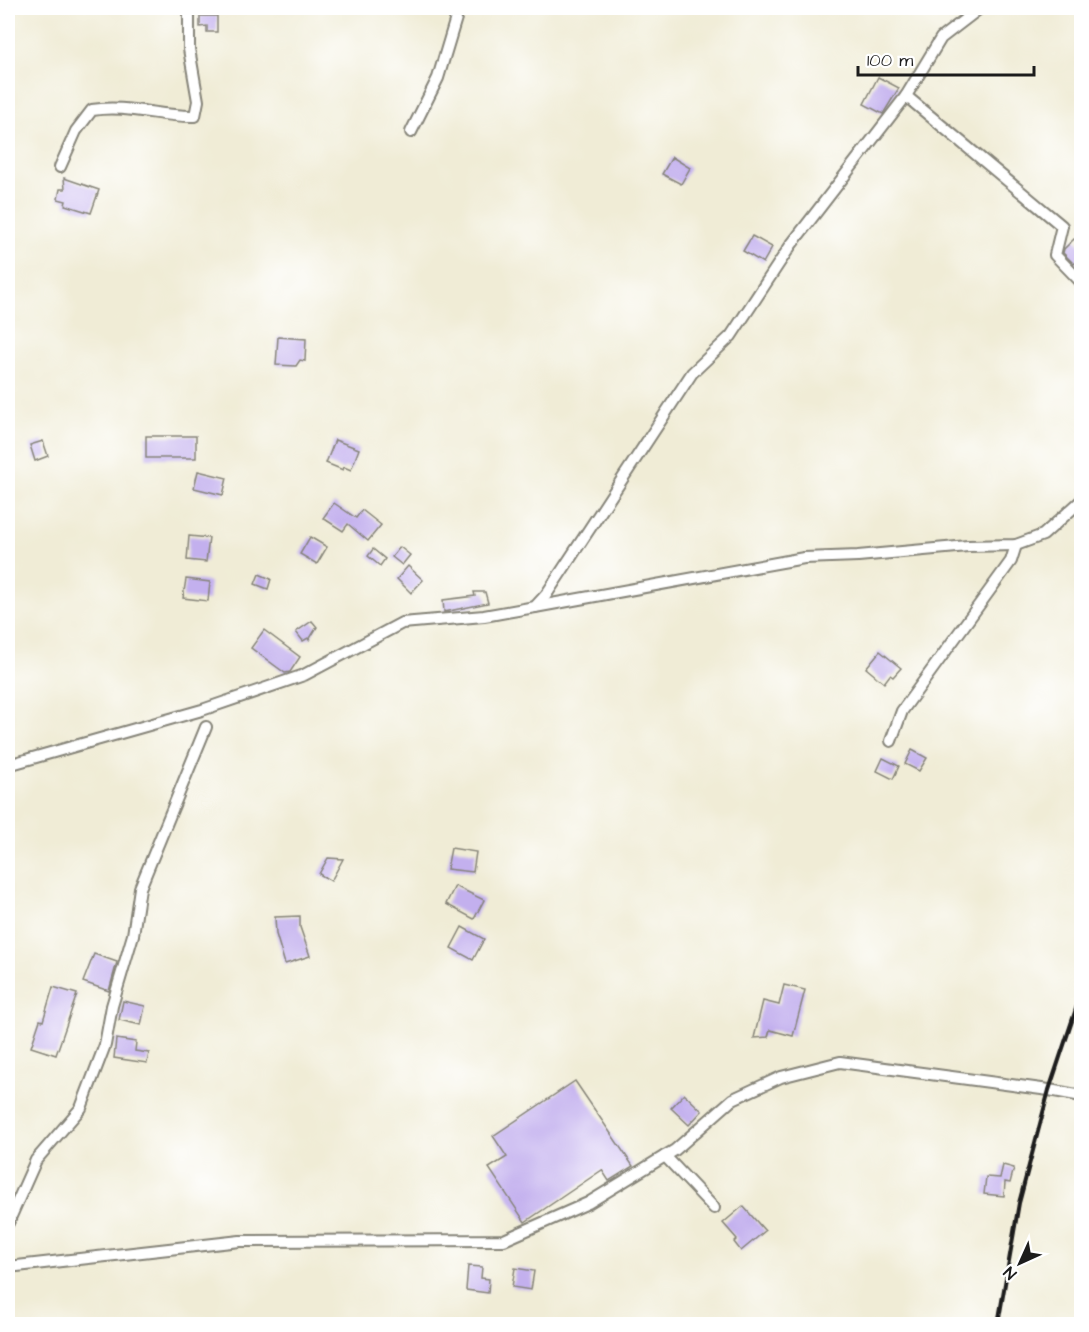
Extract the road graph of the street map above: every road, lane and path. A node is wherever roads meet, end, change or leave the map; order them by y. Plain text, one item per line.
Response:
1 (189, 8) edge
2 (459, 8) edge
3 (976, 9) edge
4 (906, 96) junction
5 (411, 132) dead end
6 (60, 167) dead end
7 (1082, 283) edge
8 (1082, 500) edge
9 (1016, 545) junction
10 (535, 607) junction
11 (206, 727) dead end
12 (891, 741) dead end
13 (8, 764) edge
14 (1082, 1096) edge
15 (665, 1156) junction
16 (714, 1208) dead end
17 (8, 1223) edge
18 (8, 1267) edge

1 - 6 street
2 - 5 street
3 - 4 street
4 - 7 street
4 - 10 street
8 - 9 street
9 - 10 street
9 - 12 street
10 - 13 street
11 - 17 street
14 - 15 street
15 - 16 street
15 - 18 street

